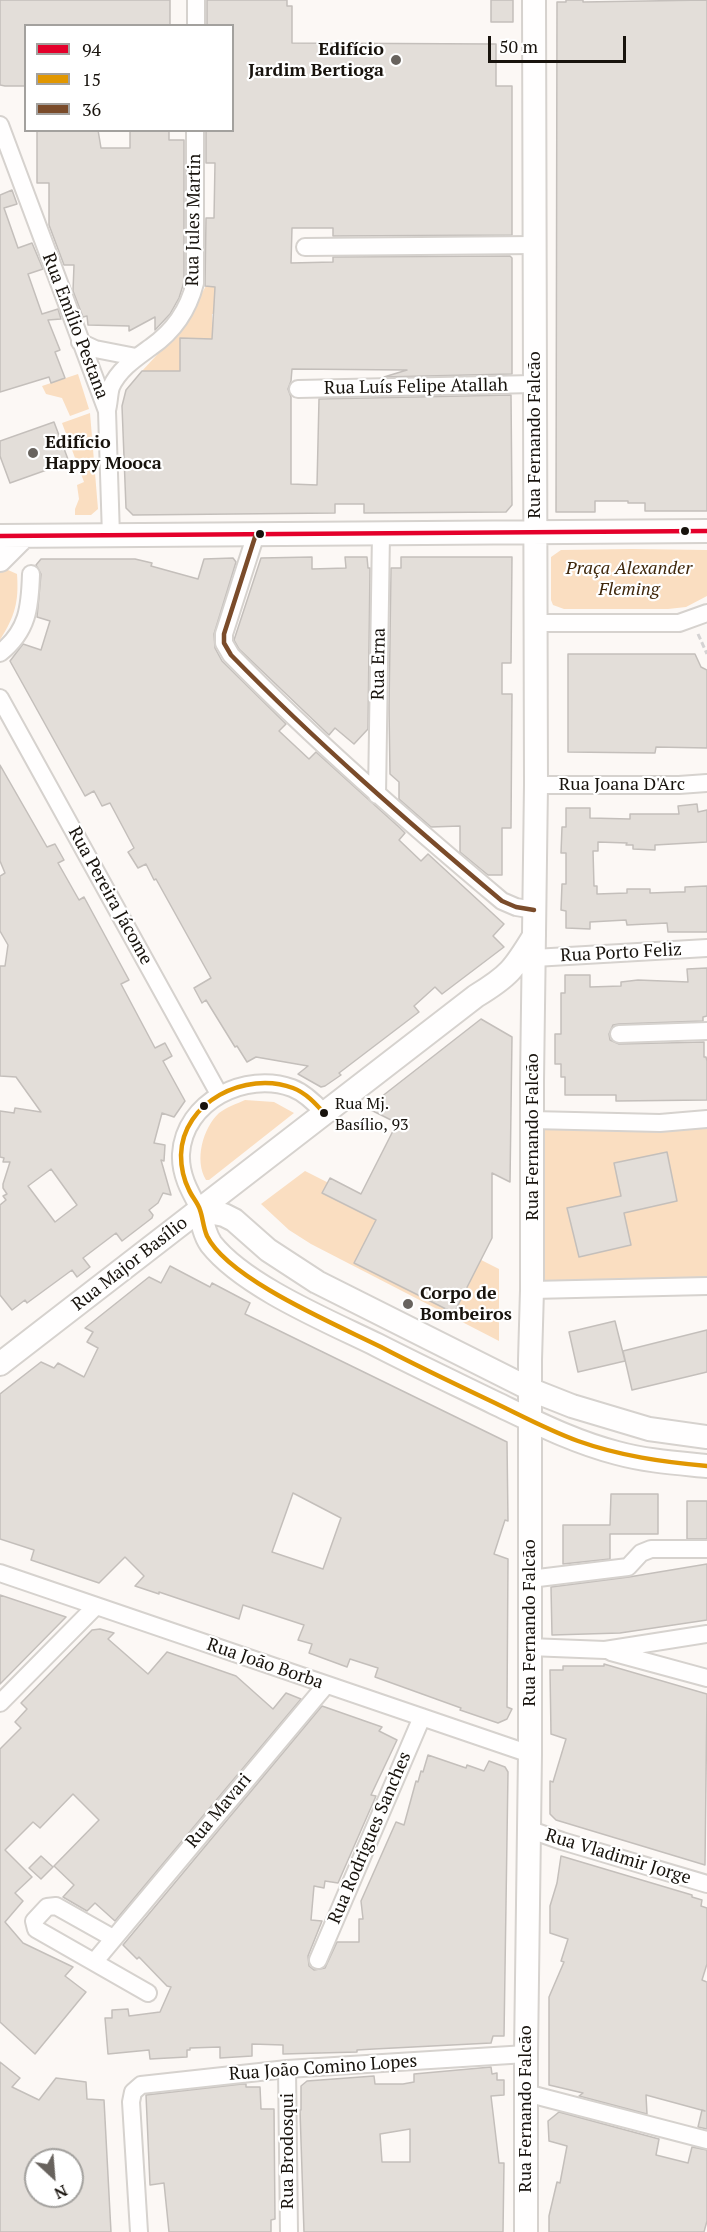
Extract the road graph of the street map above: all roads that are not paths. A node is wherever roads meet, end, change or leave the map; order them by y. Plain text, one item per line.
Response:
1 (196, 0) edge
2 (534, 0) edge
3 (196, 24) edge
4 (0, 125) edge
5 (195, 132) edge
6 (534, 245) junction
7 (305, 247) dead end
8 (81, 342) junction
9 (136, 357) junction
10 (534, 384) junction
11 (298, 389) dead end
12 (107, 411) junction
13 (707, 531) edge
14 (535, 532) junction
15 (381, 533) junction
16 (256, 534) junction
17 (0, 536) edge
18 (24, 536) junction
19 (111, 536) junction
20 (0, 560) edge
21 (31, 574) dead end
22 (707, 613) edge
23 (536, 623) junction
24 (0, 653) edge
25 (0, 698) edge
26 (707, 783) edge
27 (536, 785) junction
28 (377, 795) junction
29 (534, 910) junction
30 (535, 935) junction
31 (707, 948) edge
32 (534, 958) junction
33 (476, 996) junction
34 (533, 1013) junction
35 (707, 1031) edge
36 (618, 1034) dead end
37 (219, 1094) junction
38 (324, 1113) junction
39 (707, 1119) edge
40 (532, 1120) junction
41 (200, 1210) junction
42 (707, 1286) edge
43 (532, 1290) junction
44 (391, 1319) junction
45 (430, 1339) junction
46 (378, 1346) junction
47 (0, 1364) edge
48 (419, 1367) junction
49 (531, 1389) junction
50 (531, 1421) junction
51 (707, 1437) edge
52 (707, 1466) edge
53 (707, 1549) edge
54 (0, 1573) edge
55 (530, 1579) junction
56 (96, 1606) junction
57 (707, 1634) edge
58 (529, 1647) junction
59 (604, 1650) junction
60 (707, 1678) edge
61 (326, 1685) junction
62 (0, 1703) edge
63 (422, 1717) junction
64 (530, 1754) junction
65 (528, 1829) junction
66 (707, 1884) edge
67 (113, 1938) junction
68 (318, 1960) dead end
69 (95, 1961) junction
70 (148, 1993) dead end
71 (526, 2054) junction
72 (287, 2069) junction
73 (526, 2093) junction
74 (707, 2140) edge
75 (139, 2232) edge
76 (289, 2232) edge
77 (526, 2232) edge

1 - 3 street
2 - 6 main road, Rua Fernando Falcão
4 - 8 street, Rua Emílio Pestana
5 - 9 street, Rua Jules Martin
6 - 7 street
6 - 10 main road, Rua Fernando Falcão
8 - 9 street
8 - 12 street, Rua Emílio Pestana
9 - 12 street, Rua Jules Martin
10 - 11 street, Rua Luís Felipe Atallah
10 - 14 main road, Rua Fernando Falcão
12 - 19 street, Rua Emílio Pestana
13 - 14 main road
14 - 15 main road
14 - 23 main road, Rua Fernando Falcão
15 - 16 main road
15 - 28 street, Rua Erna
16 - 19 main road
16 - 28 street
17 - 18 main road
18 - 19 main road
18 - 20 main road
21 - 24 street
22 - 23 street
23 - 27 main road, Rua Fernando Falcão
25 - 37 street, Rua Pereira Jácome
26 - 27 street, Rua Joana D'Arc
27 - 29 main road, Rua Fernando Falcão
28 - 29 street
29 - 30 main road, Rua Fernando Falcão
30 - 32 main road, Rua Fernando Falcão
30 - 33 main road, Rua Major Basílio
31 - 32 street, Rua Porto Feliz
32 - 34 main road, Rua Fernando Falcão
33 - 34 main road
33 - 38 main road, Rua Major Basílio
34 - 40 main road, Rua Fernando Falcão
35 - 36 street
37 - 38 street
37 - 41 street
38 - 41 main road, Rua Major Basílio
39 - 40 street
40 - 43 main road, Rua Fernando Falcão
41 - 44 main road
41 - 46 main road
41 - 47 main road, Rua Major Basílio
42 - 43 street
43 - 49 main road, Rua Fernando Falcão
44 - 45 main road
44 - 46 main road
45 - 48 main road
45 - 49 main road
46 - 48 main road
48 - 50 main road
49 - 50 main road, Rua Fernando Falcão
49 - 51 main road
50 - 52 main road
50 - 55 main road, Rua Fernando Falcão
53 - 55 street
54 - 56 street, Rua João Borba
55 - 58 main road, Rua Fernando Falcão
56 - 61 street, Rua João Borba
56 - 62 street
57 - 59 street
58 - 59 street
58 - 64 main road, Rua Fernando Falcão
59 - 60 street
61 - 63 street, Rua João Borba
61 - 67 street, Rua Mavari
63 - 64 street, Rua João Borba
63 - 68 street, Rua Rodrigues Sanches
64 - 65 main road, Rua Fernando Falcão
65 - 66 street, Rua Vladimir Jorge
65 - 71 main road, Rua Fernando Falcão
67 - 69 street, Rua Mavari
67 - 69 street
69 - 70 street
71 - 72 street, Rua João Comino Lopes
71 - 73 main road, Rua Fernando Falcão
72 - 75 street, Rua João Comino Lopes
72 - 76 street, Rua Brodosqui
73 - 74 street
73 - 77 main road, Rua Fernando Falcão

